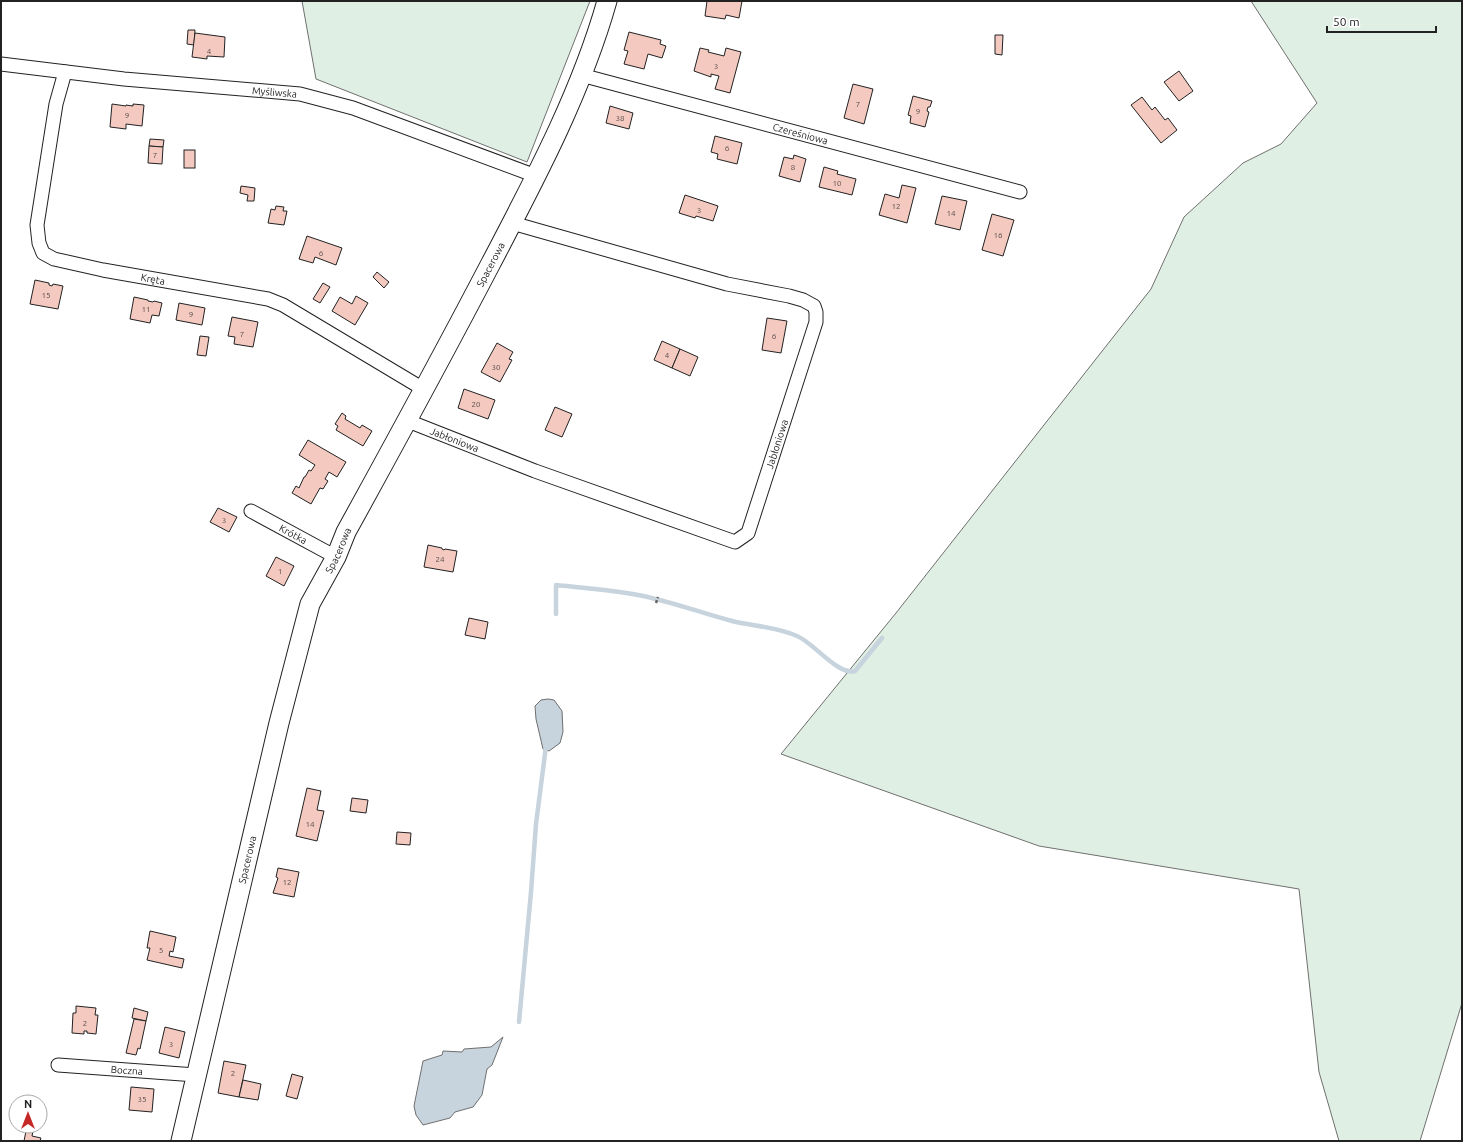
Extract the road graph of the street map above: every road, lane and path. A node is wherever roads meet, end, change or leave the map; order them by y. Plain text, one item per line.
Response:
1 (607, 1) edge
2 (1, 64) edge
3 (65, 72) junction
4 (581, 75) junction
5 (536, 176) junction
6 (1020, 192) dead end
7 (512, 223) junction
8 (425, 390) junction
9 (408, 421) junction
10 (251, 511) dead end
11 (336, 557) junction
12 (658, 597) dead end
13 (656, 603) dead end
14 (58, 1065) dead end
15 (196, 1075) junction
16 (180, 1141) edge

1 - 4 street, Spacerowa
2 - 3 street, Myśliwska
3 - 5 street, Myśliwska
3 - 8 street, Kręta
4 - 5 street, Spacerowa
4 - 6 street, Czereśniowa
5 - 7 street, Spacerowa
7 - 8 street, Spacerowa
7 - 9 street, Jabłoniowa
8 - 9 street, Spacerowa
9 - 11 street, Spacerowa
10 - 11 street, Krótka
11 - 15 street, Spacerowa
12 - 13 path
14 - 15 street, Boczna
15 - 16 street, Spacerowa

